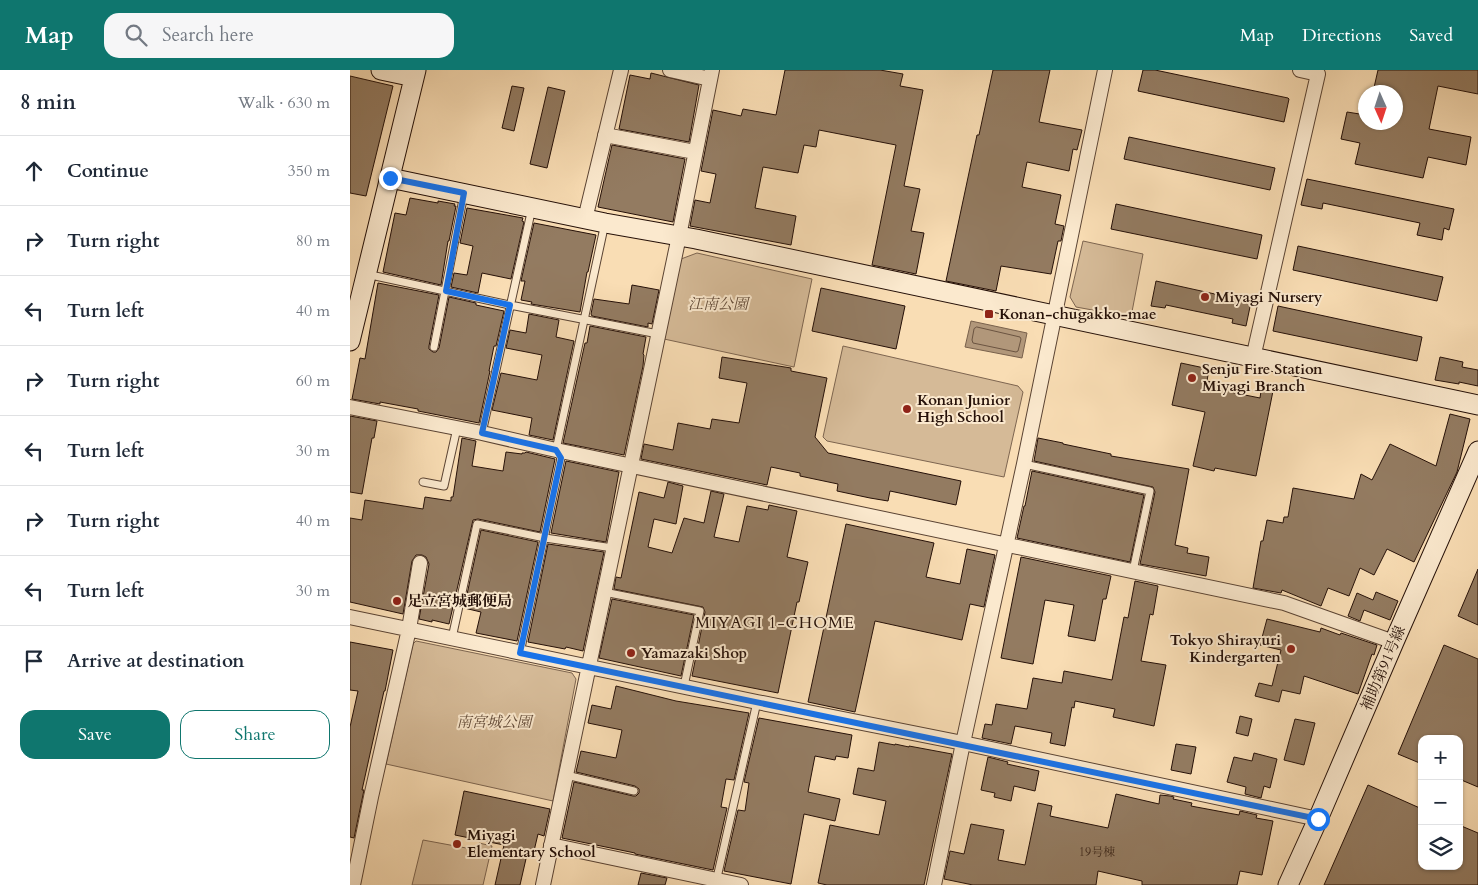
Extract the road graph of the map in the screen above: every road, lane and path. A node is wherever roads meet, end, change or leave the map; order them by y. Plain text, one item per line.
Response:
1 (382, 70) edge
2 (621, 70) edge
3 (670, 70) edge
4 (1105, 70) edge
5 (1300, 70) edge
6 (415, 74) edge
7 (711, 74) edge
8 (605, 135) junction
9 (695, 152) junction
10 (390, 178) junction
11 (464, 193) junction
12 (532, 208) junction
13 (585, 219) junction
14 (605, 223) junction
15 (679, 236) junction
16 (366, 274) junction
17 (446, 291) junction
18 (510, 305) junction
19 (1054, 316) junction
20 (584, 319) junction
21 (351, 332) edge
22 (658, 334) junction
23 (434, 347) dead end
24 (1253, 358) junction
25 (1478, 405) edge
26 (350, 406) edge
27 (456, 428) junction
28 (482, 433) junction
29 (556, 450) junction
30 (1478, 452) edge
31 (1024, 464) junction
32 (631, 465) junction
33 (423, 482) dead end
34 (545, 538) junction
35 (1007, 544) junction
36 (613, 548) junction
37 (420, 563) dead end
38 (1133, 571) junction
39 (604, 592) junction
40 (350, 617) edge
41 (409, 629) junction
42 (452, 638) junction
43 (1394, 642) junction
44 (520, 653) junction
45 (588, 666) junction
46 (684, 686) junction
47 (757, 702) junction
48 (963, 743) junction
49 (565, 774) junction
50 (634, 791) dead end
51 (1318, 819) junction
52 (551, 845) junction
53 (716, 882) edge
54 (353, 885) edge
55 (543, 885) edge
56 (741, 885) edge
57 (934, 885) edge
58 (1288, 885) edge

1 - 6 street
2 - 8 street
3 - 7 street
4 - 19 street
5 - 24 street
6 - 10 street
7 - 9 street
8 - 9 street
8 - 13 street
9 - 15 street
10 - 11 street
10 - 16 street
11 - 12 street
11 - 17 lane
12 - 13 street
12 - 18 lane
13 - 14 street
14 - 15 street
14 - 20 lane
15 - 19 street
15 - 22 street
16 - 17 lane
16 - 21 street
17 - 18 lane
17 - 23 lane
18 - 20 lane
18 - 28 lane
19 - 24 street
19 - 31 street
20 - 22 lane
20 - 29 lane
22 - 32 street
24 - 25 street
26 - 27 street
27 - 28 street
27 - 33 lane
28 - 29 street
29 - 32 street
29 - 34 lane
30 - 43 street, 補助第91号線
31 - 35 street
31 - 38 lane
32 - 35 street
32 - 36 street
34 - 36 lane
34 - 42 lane
34 - 44 lane
35 - 38 street
35 - 48 street
36 - 39 street
37 - 41 street
38 - 43 street
39 - 45 street
39 - 46 lane
40 - 41 street
41 - 42 street
41 - 54 street
42 - 44 street
43 - 51 street, 補助第91号線
44 - 45 street
45 - 46 street
45 - 49 street
46 - 47 street
47 - 48 street
47 - 53 lane
48 - 51 street
48 - 57 street
49 - 50 lane
49 - 52 street
51 - 58 street, 補助第91号線
52 - 53 street
52 - 55 street
53 - 56 street

